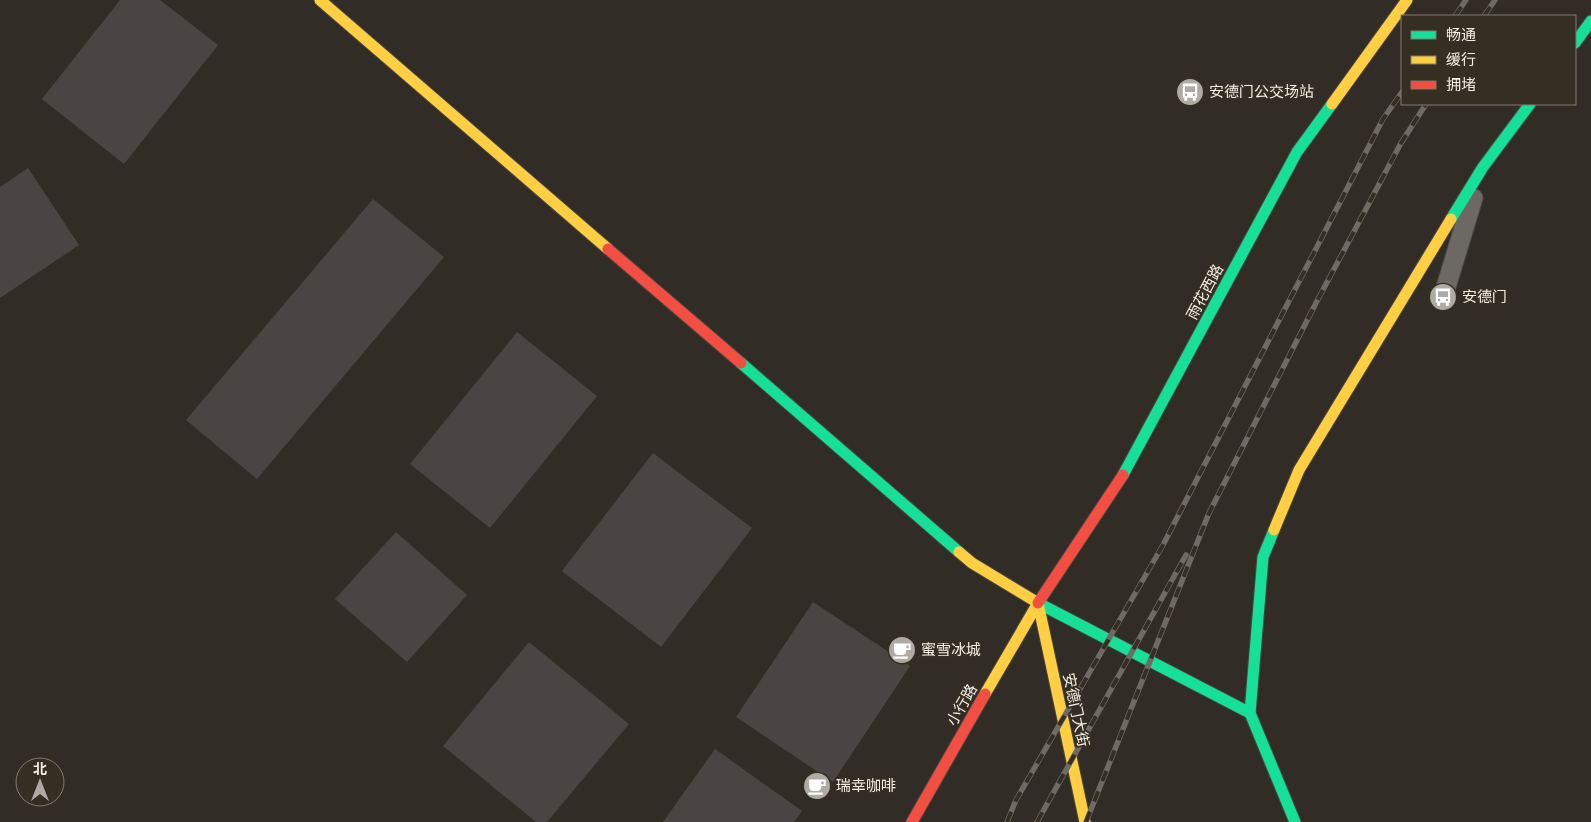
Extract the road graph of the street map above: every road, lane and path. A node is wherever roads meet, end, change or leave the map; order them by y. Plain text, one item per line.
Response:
1 (320, 0) edge
2 (1407, 0) edge
3 (1591, 21) edge
4 (1576, 42) edge
5 (1529, 105) edge
6 (1483, 167) junction
7 (1443, 297) dead end
8 (1038, 603) junction
9 (1250, 713) junction
10 (912, 822) edge
11 (1085, 822) edge
12 (1295, 822) edge

1 - 8 main road
2 - 8 main road, 雨花西路
3 - 4 lane
5 - 6 lane
6 - 7 lane
6 - 9 main road
8 - 9 main road
8 - 10 main road, 小行路
8 - 11 main road, 安德门大街
9 - 12 main road

